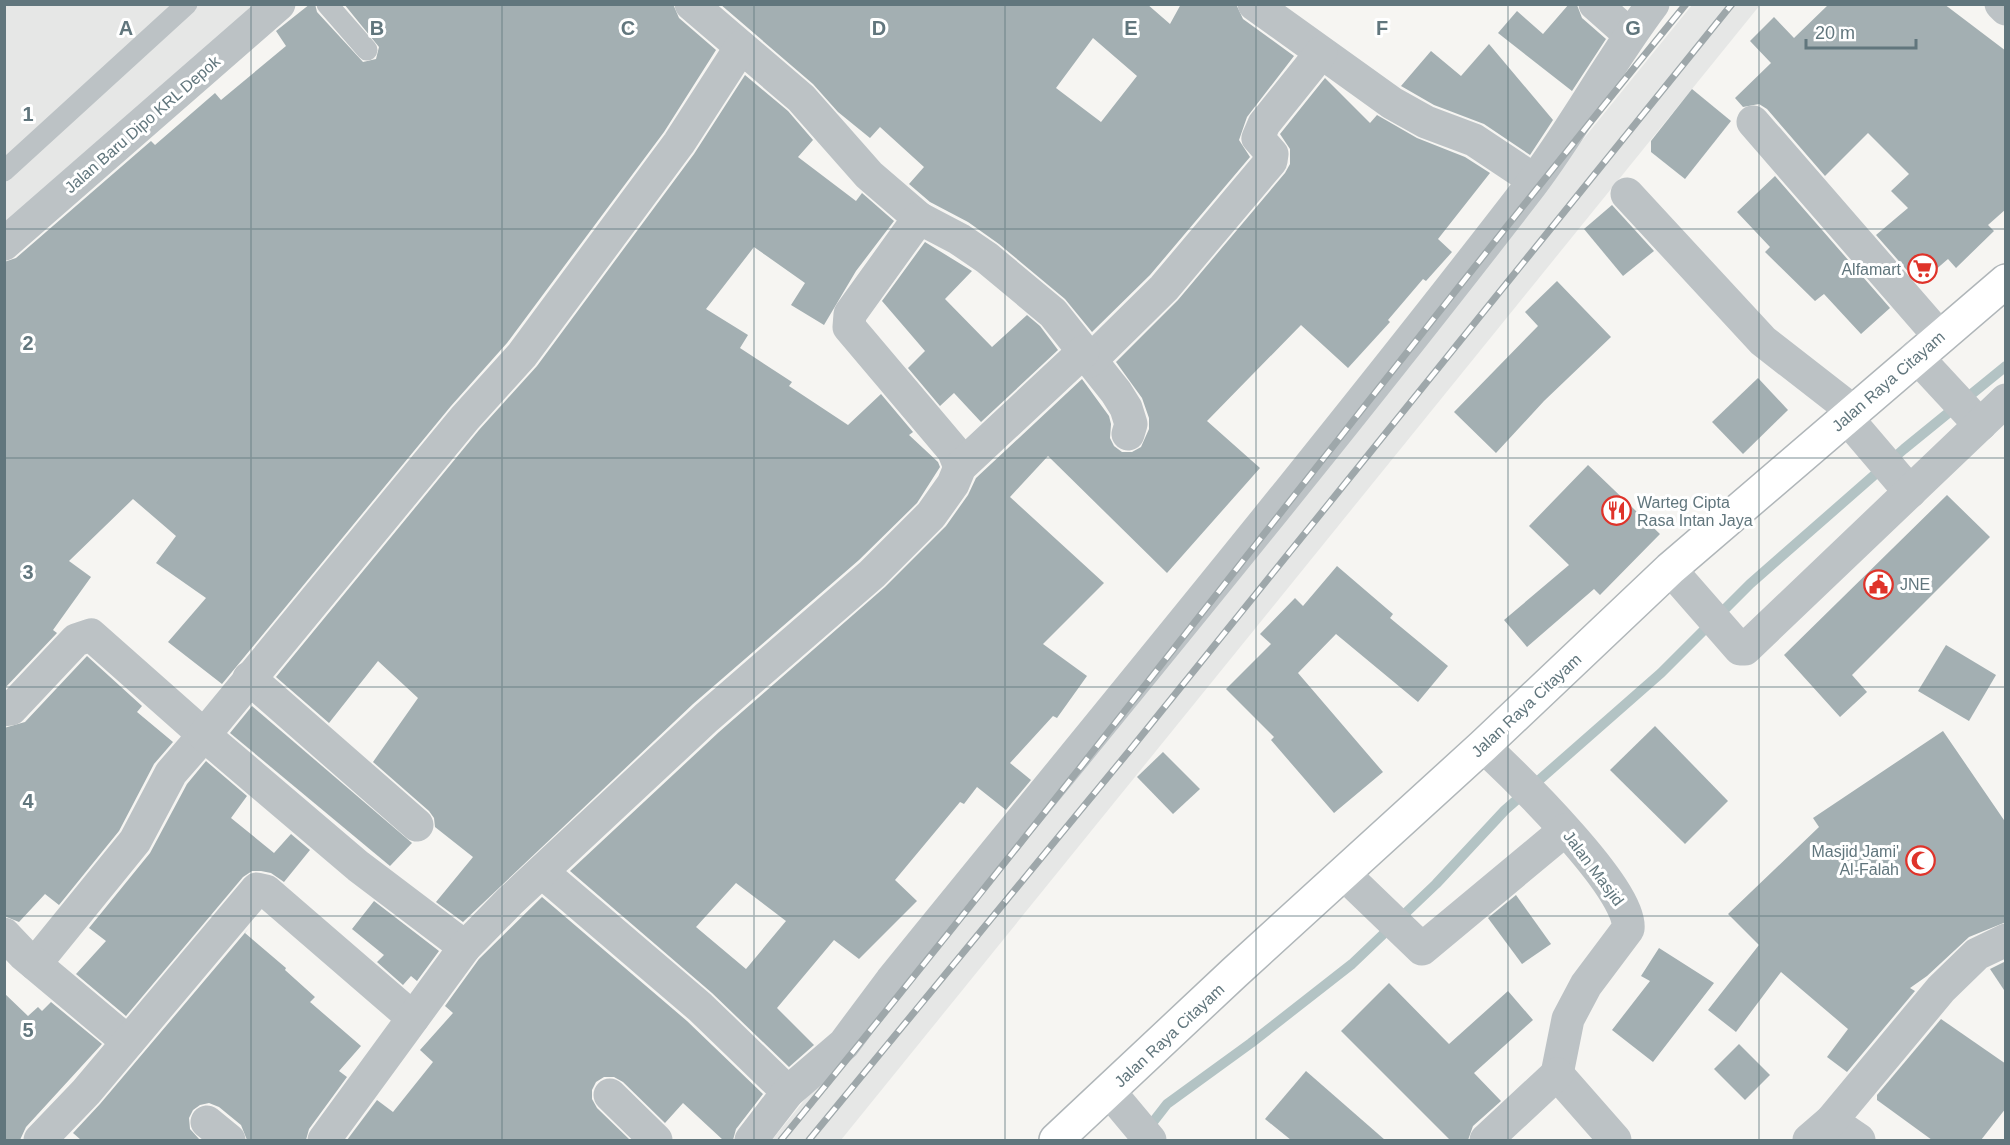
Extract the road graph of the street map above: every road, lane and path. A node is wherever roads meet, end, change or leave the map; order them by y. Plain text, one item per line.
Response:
1 (188, 4) edge
2 (279, 4) edge
3 (327, 4) edge
4 (691, 4) edge
5 (1254, 4) edge
6 (1595, 4) edge
7 (1653, 4) edge
8 (2001, 4) edge
9 (2006, 9) edge
10 (1630, 35) junction
11 (741, 47) junction
12 (367, 50) dead end
13 (1321, 53) junction
14 (1753, 122) dead end
15 (4, 171) edge
16 (1534, 180) junction
17 (1627, 194) dead end
18 (919, 218) junction
19 (4, 244) edge
20 (2006, 281) edge
21 (1928, 356) junction
22 (1087, 357) junction
23 (2006, 400) edge
24 (1974, 418) junction
25 (1853, 421) junction
26 (1128, 434) dead end
27 (960, 467) junction
28 (1903, 484) junction
29 (1681, 580) junction
30 (249, 678) junction
31 (4, 710) edge
32 (204, 735) junction
33 (1484, 746) junction
34 (1559, 823) junction
35 (417, 825) dead end
36 (542, 872) junction
37 (1351, 880) junction
38 (4, 934) edge
39 (2006, 940) edge
40 (465, 946) junction
41 (35, 964) junction
42 (413, 1018) junction
43 (128, 1042) junction
44 (1557, 1074) junction
45 (788, 1092) junction
46 (610, 1095) dead end
47 (1115, 1098) junction
48 (1820, 1131) edge
49 (40, 1140) edge
50 (324, 1140) edge
51 (656, 1140) edge
52 (751, 1140) edge
53 (1056, 1140) edge
54 (1150, 1140) edge
55 (1486, 1140) edge
56 (1615, 1140) edge
57 (1859, 1140) edge

1 - 15 lane
2 - 19 street, Jalan Baru Dipo KRL Depok
3 - 12 lane
4 - 11 street
5 - 13 street
6 - 10 street
7 - 10 street
8 - 9 street
10 - 16 street
11 - 18 street
11 - 30 street
13 - 16 street
13 - 22 street
14 - 21 street
16 - 45 street
17 - 25 street
18 - 22 street
18 - 27 street
20 - 21 main road, Jalan Raya Citayam
21 - 24 street
21 - 25 main road, Jalan Raya Citayam
22 - 26 street
22 - 27 street
23 - 24 street
24 - 28 street
25 - 28 street
25 - 29 main road, Jalan Raya Citayam
27 - 36 street
28 - 29 street
29 - 33 main road, Jalan Raya Citayam
30 - 32 street
30 - 35 street
31 - 32 street
32 - 40 street
32 - 41 street
33 - 34 street, Jalan Masjid
33 - 37 main road, Jalan Raya Citayam
34 - 37 street
34 - 44 street, Jalan Masjid
36 - 40 street
36 - 45 street
37 - 47 main road, Jalan Raya Citayam
38 - 41 street
39 - 48 street
40 - 42 street
41 - 43 street
42 - 43 street
42 - 50 street
43 - 49 street
44 - 55 street
44 - 56 street
45 - 52 street
46 - 51 street
47 - 53 main road, Jalan Raya Citayam
47 - 54 street
48 - 57 street

